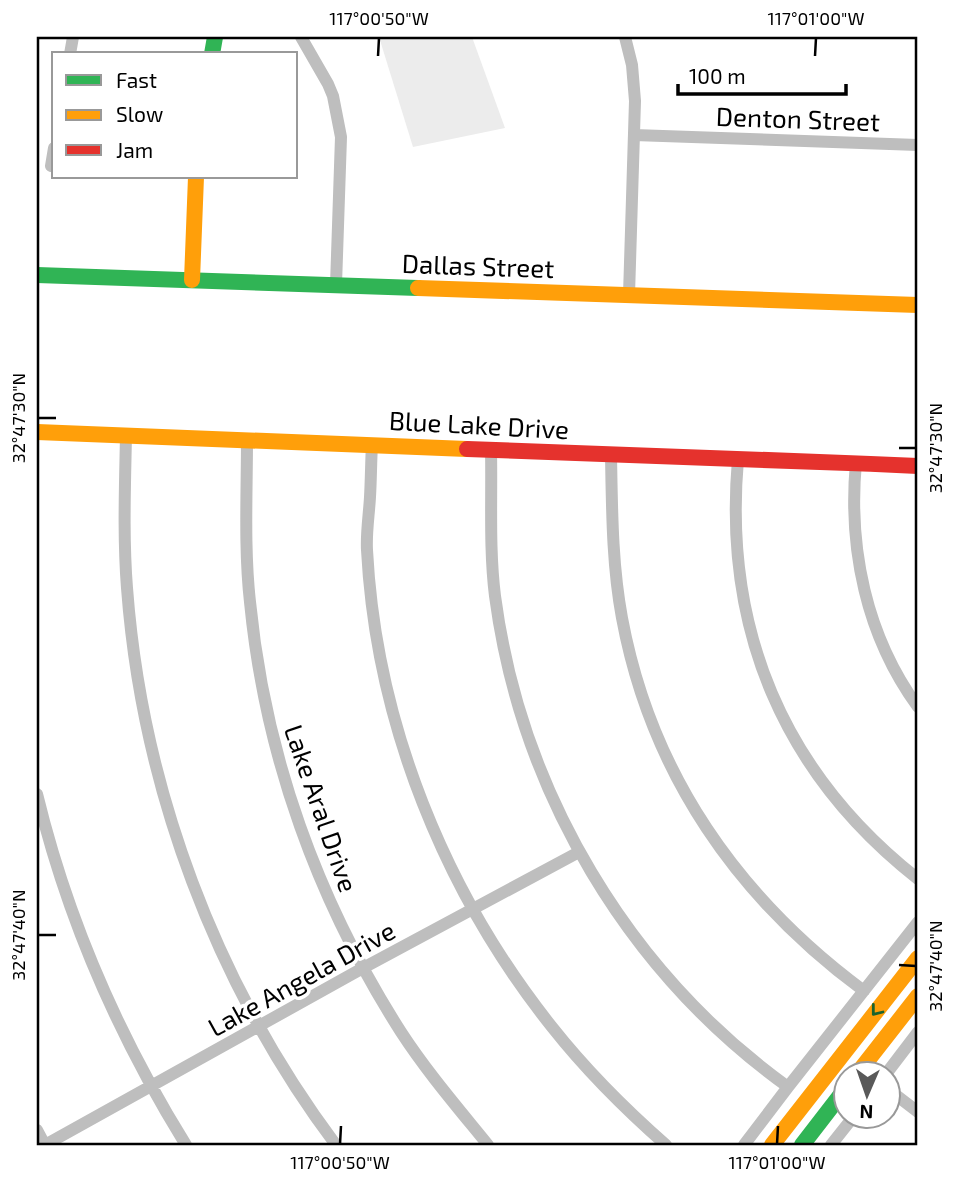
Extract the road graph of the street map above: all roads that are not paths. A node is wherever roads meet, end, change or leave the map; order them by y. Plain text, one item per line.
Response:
1 (301, 37) edge
2 (625, 37) edge
3 (634, 135) junction
4 (918, 145) edge
5 (52, 160) edge
6 (51, 166) dead end
7 (196, 178) edge
8 (37, 275) edge
9 (192, 281) junction
10 (336, 285) junction
11 (629, 295) junction
12 (918, 305) edge
13 (37, 432) edge
14 (126, 435) junction
15 (247, 439) junction
16 (372, 444) junction
17 (491, 449) junction
18 (611, 455) junction
19 (738, 458) junction
20 (856, 462) junction
21 (918, 466) edge
22 (918, 707) edge
23 (37, 794) edge
24 (579, 852) junction
25 (918, 879) edge
26 (473, 910) junction
27 (918, 922) edge
28 (918, 958) edge
29 (363, 968) junction
30 (864, 991) junction
31 (918, 996) edge
32 (259, 1027) junction
33 (918, 1032) edge
34 (867, 1060) edge
35 (896, 1060) edge
36 (151, 1086) junction
37 (788, 1087) junction
38 (902, 1100) edge
39 (832, 1105) edge
40 (918, 1112) edge
41 (37, 1130) edge
42 (842, 1130) edge
43 (45, 1145) edge
44 (186, 1145) edge
45 (336, 1145) edge
46 (488, 1145) edge
47 (666, 1145) edge
48 (744, 1145) edge
49 (772, 1145) edge
50 (802, 1145) edge
51 (831, 1145) edge

1 - 10 street
2 - 3 street
3 - 4 street, Denton Street
3 - 11 street
5 - 6 street
7 - 9 street
8 - 9 street, Dallas Street
9 - 10 street, Dallas Street
10 - 11 street, Dallas Street
11 - 12 street, Dallas Street
13 - 14 street, Blue Lake Drive
14 - 15 street, Blue Lake Drive
14 - 32 street
15 - 16 street, Blue Lake Drive
15 - 29 street, Lake Aral Drive
16 - 17 street, Blue Lake Drive
16 - 26 street
17 - 18 street, Blue Lake Drive
17 - 24 street
18 - 19 street, Blue Lake Drive
18 - 30 street
19 - 20 street, Blue Lake Drive
19 - 25 street
20 - 21 street, Blue Lake Drive
20 - 22 street
23 - 36 street
24 - 26 street, Lake Angela Drive
24 - 37 street
26 - 29 street, Lake Angela Drive
26 - 47 street
27 - 30 street
28 -> 49 street
29 - 32 street, Lake Angela Drive
29 - 46 street, Lake Aral Drive
30 - 37 street
31 - 34 street
32 - 36 street, Lake Angela Drive
32 - 45 street
33 - 35 street
36 - 43 street, Lake Angela Drive
36 - 44 street
37 - 48 street
38 - 40 street
39 - 50 street
41 - 43 street
42 - 51 street

